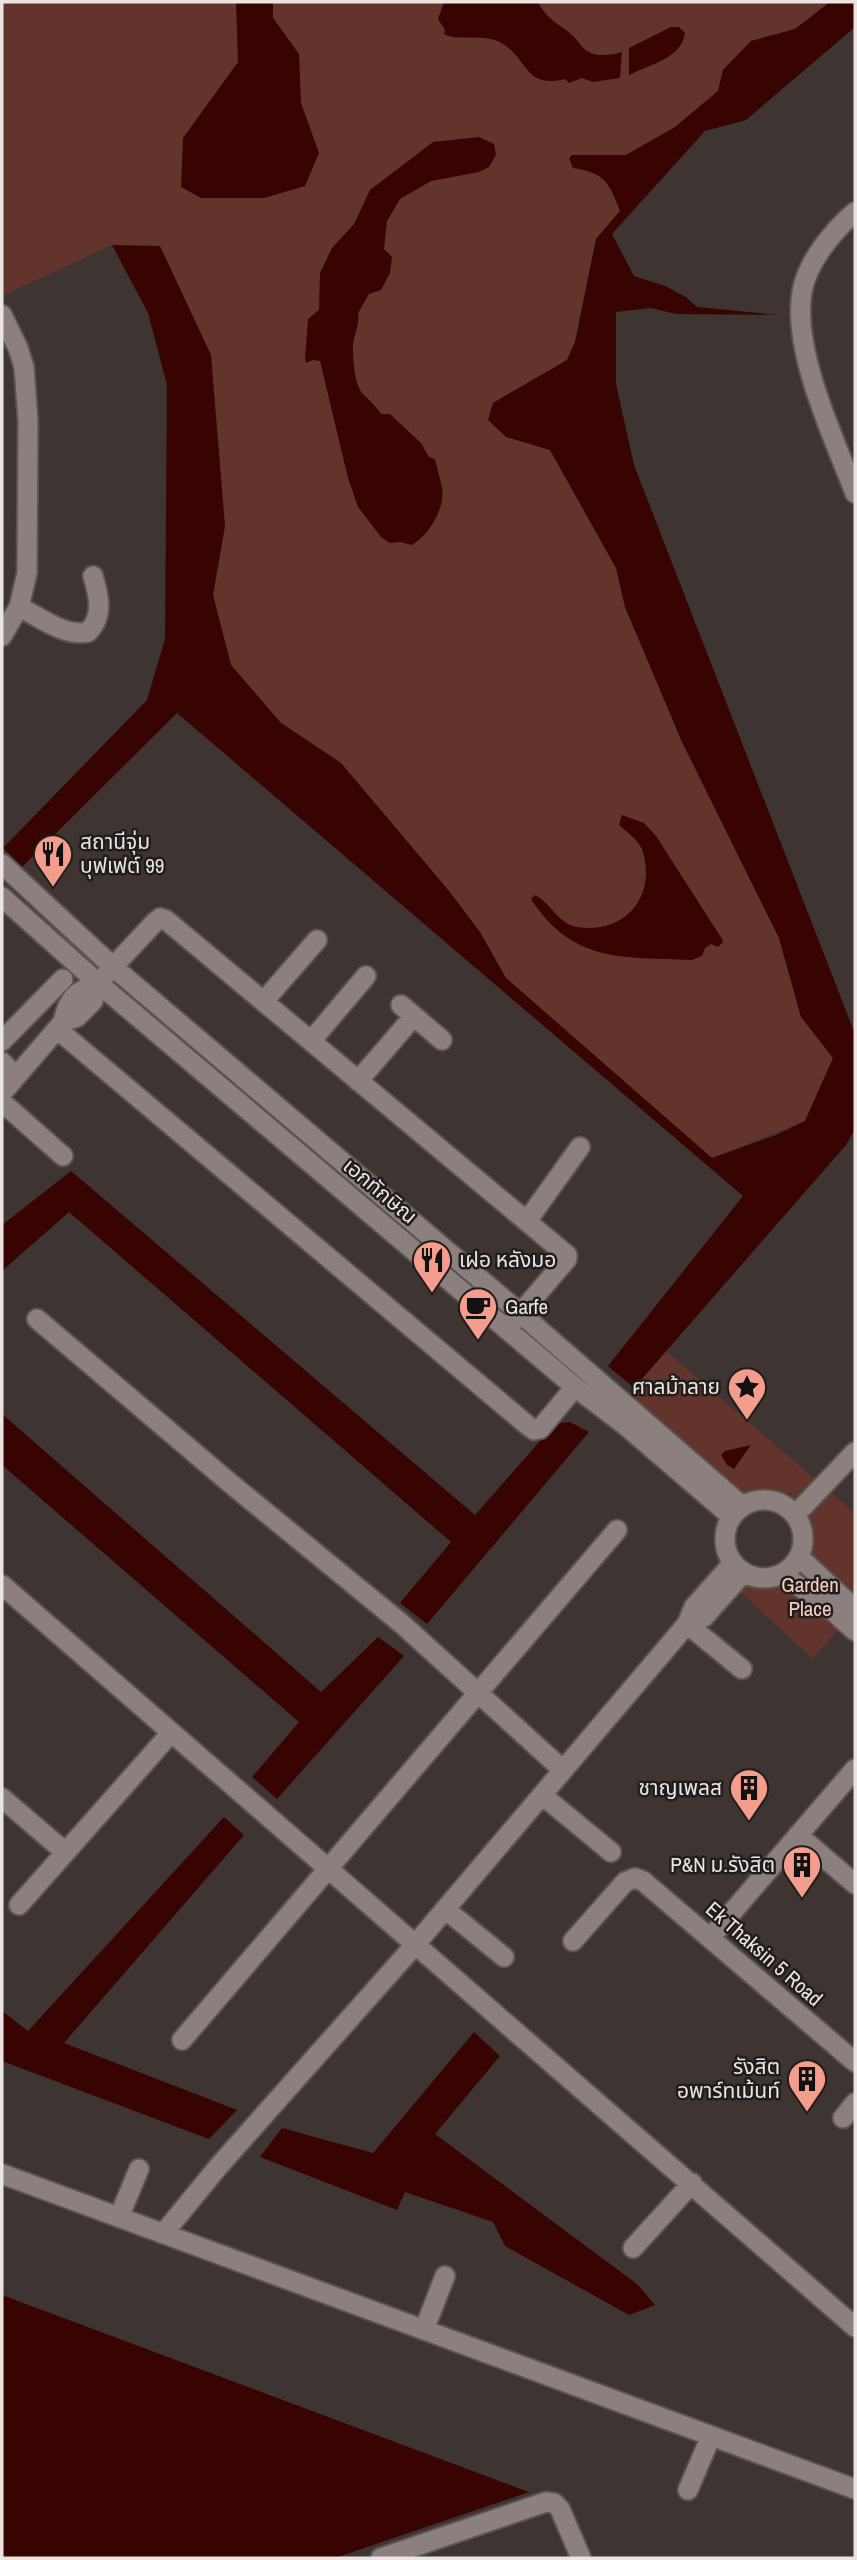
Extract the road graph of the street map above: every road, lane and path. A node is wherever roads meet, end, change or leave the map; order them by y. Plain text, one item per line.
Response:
1 (855, 212) edge
2 (2, 315) edge
3 (855, 493) edge
4 (93, 576) dead end
5 (19, 607) junction
6 (2, 636) edge
7 (2, 864) edge
8 (2, 897) edge
9 (317, 940) dead end
10 (112, 966) junction
11 (366, 976) dead end
12 (63, 979) dead end
13 (98, 983) junction
14 (264, 1001) junction
15 (60, 1026) junction
16 (442, 1040) dead end
17 (2, 1041) edge
18 (311, 1041) junction
19 (8, 1069) edge
20 (358, 1081) junction
21 (2, 1093) edge
22 (2, 1102) edge
23 (580, 1147) dead end
24 (63, 1156) dead end
25 (527, 1221) junction
26 (520, 1313) junction
27 (37, 1319) dead end
28 (508, 1329) junction
29 (575, 1387) junction
30 (607, 1400) junction
31 (853, 1458) edge
32 (737, 1511) junction
33 (795, 1515) junction
34 (617, 1530) dead end
35 (799, 1556) junction
36 (739, 1568) junction
37 (781, 1574) junction
38 (2, 1585) edge
39 (855, 1609) edge
40 (688, 1623) junction
41 (855, 1631) edge
42 (742, 1669) dead end
43 (478, 1694) junction
44 (170, 1734) junction
45 (855, 1769) edge
46 (563, 1770) junction
47 (542, 1795) junction
48 (2, 1798) edge
49 (799, 1835) junction
50 (611, 1852) dead end
51 (65, 1853) junction
52 (328, 1869) junction
53 (855, 1884) edge
54 (19, 1905) dead end
55 (446, 1909) junction
56 (710, 1938) junction
57 (573, 1941) dead end
58 (414, 1945) junction
59 (504, 1957) dead end
60 (182, 2040) dead end
61 (855, 2062) edge
62 (139, 2169) dead end
63 (2, 2174) edge
64 (692, 2183) junction
65 (119, 2217) junction
66 (163, 2234) junction
67 (633, 2248) dead end
68 (444, 2276) dead end
69 (855, 2327) edge
70 (424, 2330) junction
71 (711, 2436) junction
72 (855, 2489) edge
73 (688, 2490) dead end
74 (381, 2558) edge
75 (581, 2558) edge

1 - 3 street
2 - 5 street
4 - 5 street
5 - 6 street
7 - 10 street
8 - 13 street, เอกทักษิณ
9 - 14 street
10 - 13 street
10 - 14 street
10 - 26 street
11 - 18 street
12 - 17 street
13 - 15 street
13 - 28 street, เอกทักษิณ
14 - 18 street
15 - 19 street
15 - 29 street
16 - 20 street
18 - 20 street
19 - 21 street
20 - 25 street
22 - 24 street
23 - 25 street
25 - 26 street
26 - 28 street
26 - 30 street
27 - 43 street
28 - 29 street, เอกทักษิณ
29 - 30 street, เอกทักษิณ
30 - 32 street, เอกทักษิณ
31 - 33 street
32 - 33 street
32 - 36 street
33 - 35 street
34 - 43 street
35 - 37 street
35 - 39 street
36 - 37 street
36 - 40 street
37 - 41 street
38 - 44 street
40 - 42 street
40 - 46 street
43 - 46 street
43 - 52 street
44 - 51 street
44 - 52 street
45 - 49 street
46 - 47 street
47 - 50 street
47 - 55 street
48 - 51 street
49 - 53 street
49 - 56 street
51 - 54 street
52 - 58 street
52 - 60 street
55 - 58 street
55 - 59 street
56 - 57 street, Ek Thaksin 5 Road
56 - 61 street, Ek Thaksin 5 Road
58 - 64 street
58 - 66 street
62 - 65 street
63 - 65 street
64 - 67 street
64 - 69 street
65 - 66 street
66 - 70 street
68 - 70 street
70 - 71 street
71 - 72 street
71 - 73 street
74 - 75 street

